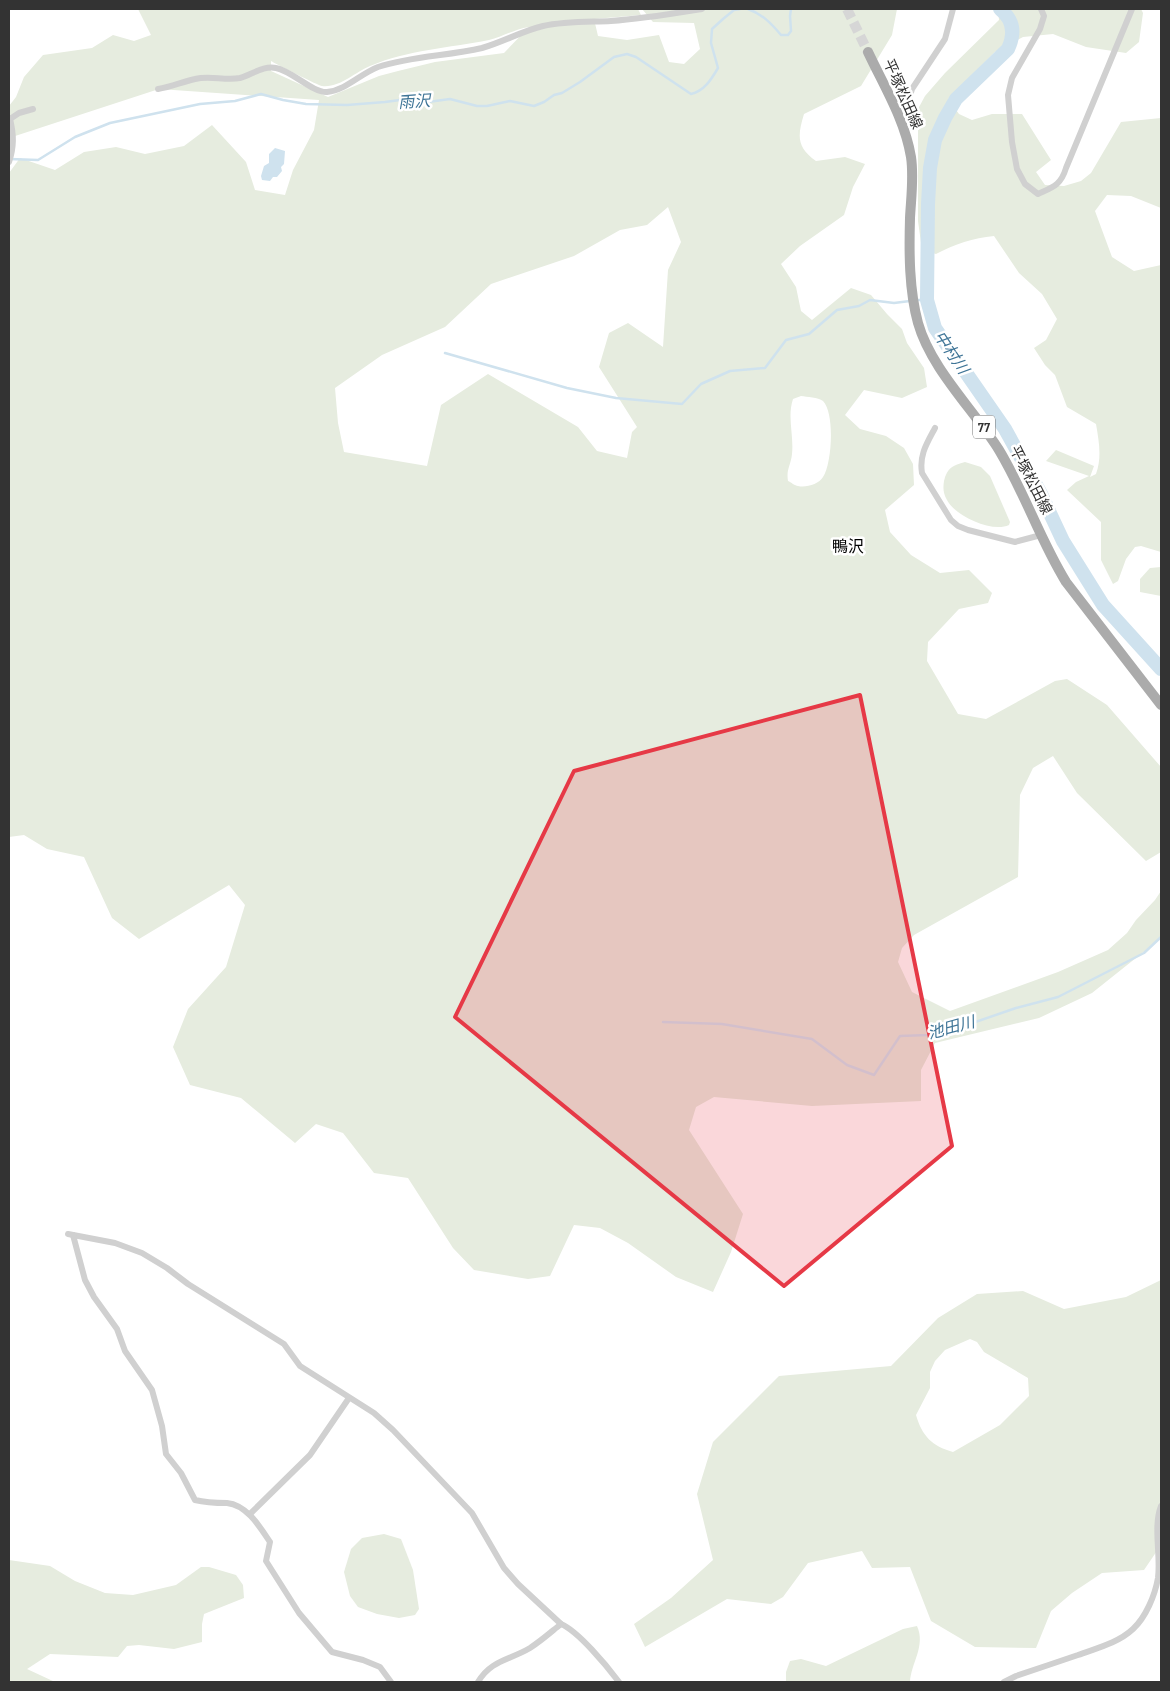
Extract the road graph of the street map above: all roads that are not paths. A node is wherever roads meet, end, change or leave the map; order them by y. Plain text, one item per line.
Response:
1 (702, 9) edge
2 (953, 9) edge
3 (1041, 9) edge
4 (1132, 9) edge
5 (868, 52) tunnel mouth
6 (158, 89) dead end
7 (33, 109) dead end
8 (899, 118) junction
9 (9, 119) edge
10 (9, 162) edge
11 (935, 428) dead end
12 (1041, 535) junction
13 (1161, 706) edge
14 (349, 1398) junction
15 (1161, 1506) edge
16 (250, 1514) junction
17 (561, 1624) junction
18 (391, 1682) edge
19 (478, 1682) edge
20 (619, 1682) edge
21 (1004, 1682) edge

1 - 6 street
2 - 8 street
3 - 4 street
5 - 8 main road, 平塚松田線 / 77
7 - 9 street
8 - 12 main road, 平塚松田線 / 77
9 - 10 street
11 - 12 street
12 - 13 main road, 平塚松田線 / 77
14 - 16 street
14 - 16 street
14 - 17 street
15 - 21 street
16 - 18 street
17 - 19 street
17 - 20 street

